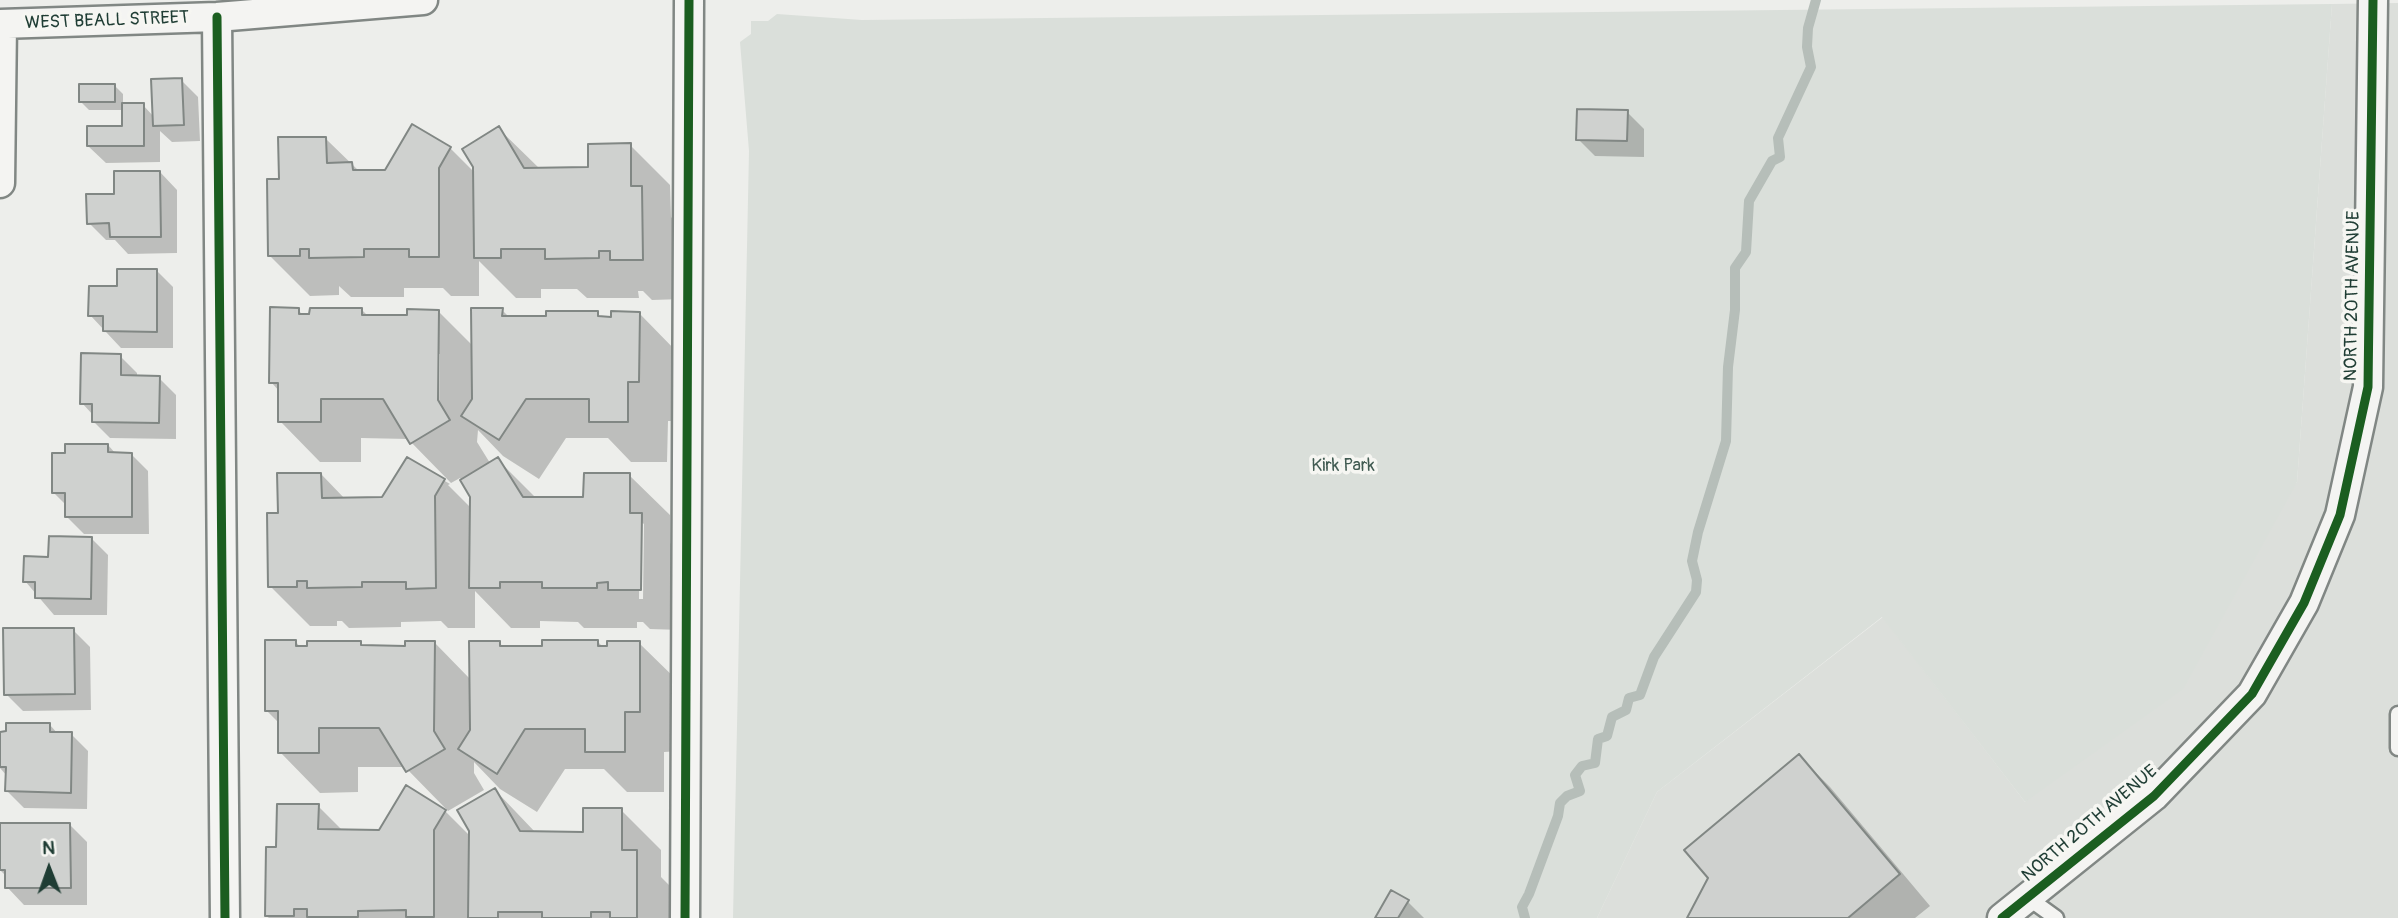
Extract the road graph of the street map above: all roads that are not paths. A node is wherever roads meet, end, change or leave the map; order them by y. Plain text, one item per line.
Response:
1 (423, 0) edge
2 (689, 0) edge
3 (2373, 0) edge
4 (217, 17) junction
5 (1, 24) edge
6 (0, 183) edge
7 (2398, 714) edge
8 (2398, 748) edge
9 (2027, 897) junction
10 (225, 918) edge
11 (685, 918) edge
12 (2002, 918) edge
13 (2056, 918) edge

1 - 4 street, WEST BEALL STREET
2 - 11 street
3 - 9 street, NORTH 20TH AVENUE
4 - 5 street, WEST BEALL STREET
4 - 10 street
5 - 6 street
7 - 8 lane
9 - 12 street, NORTH 20TH AVENUE
9 - 13 lane

